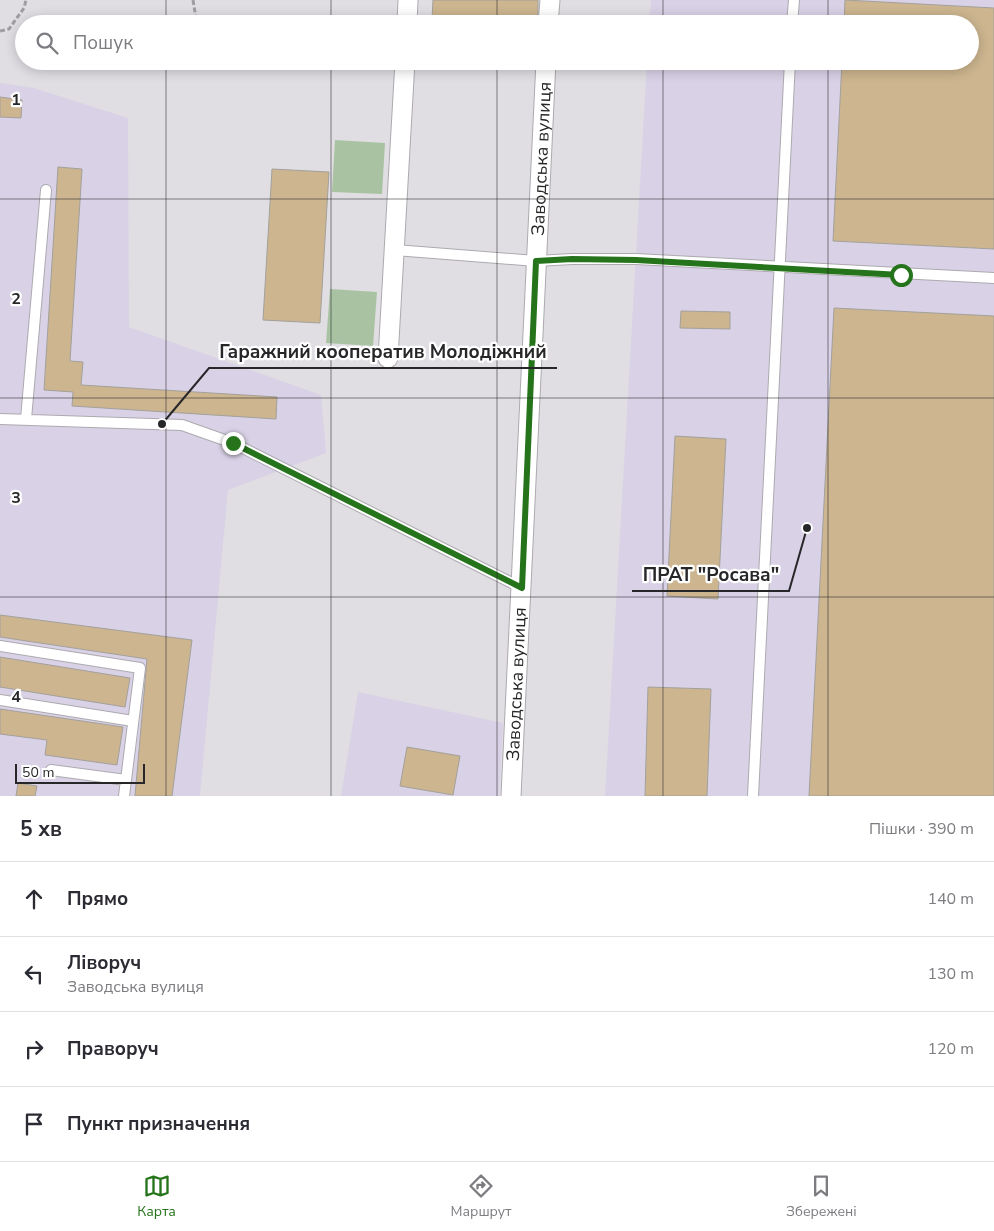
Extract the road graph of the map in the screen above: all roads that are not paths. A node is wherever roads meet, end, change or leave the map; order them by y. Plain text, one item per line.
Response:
1 (408, 0) edge
2 (550, 0) edge
3 (794, 0) edge
4 (407, 15) edge
5 (549, 15) edge
6 (793, 15) edge
7 (405, 70) edge
8 (546, 70) edge
9 (789, 70) edge
10 (46, 190) dead end
11 (395, 250) junction
12 (536, 261) junction
13 (778, 267) junction
14 (994, 278) edge
15 (388, 358) dead end
16 (0, 419) edge
17 (26, 419) junction
18 (522, 588) junction
19 (0, 646) edge
20 (0, 700) edge
21 (133, 721) junction
22 (51, 770) dead end
23 (126, 780) junction
24 (124, 796) edge
25 (511, 796) edge
26 (753, 796) edge

1 - 4 street
2 - 5 street
3 - 6 lane
7 - 11 street
8 - 12 street, Заводська вулиця
9 - 13 lane
10 - 17 lane
11 - 12 lane
11 - 15 street
12 - 13 lane
12 - 18 street, Заводська вулиця
13 - 14 lane
13 - 26 lane
16 - 17 lane
17 - 18 lane
18 - 25 street, Заводська вулиця
19 - 21 lane
20 - 21 lane
21 - 23 lane
22 - 23 lane
23 - 24 lane

